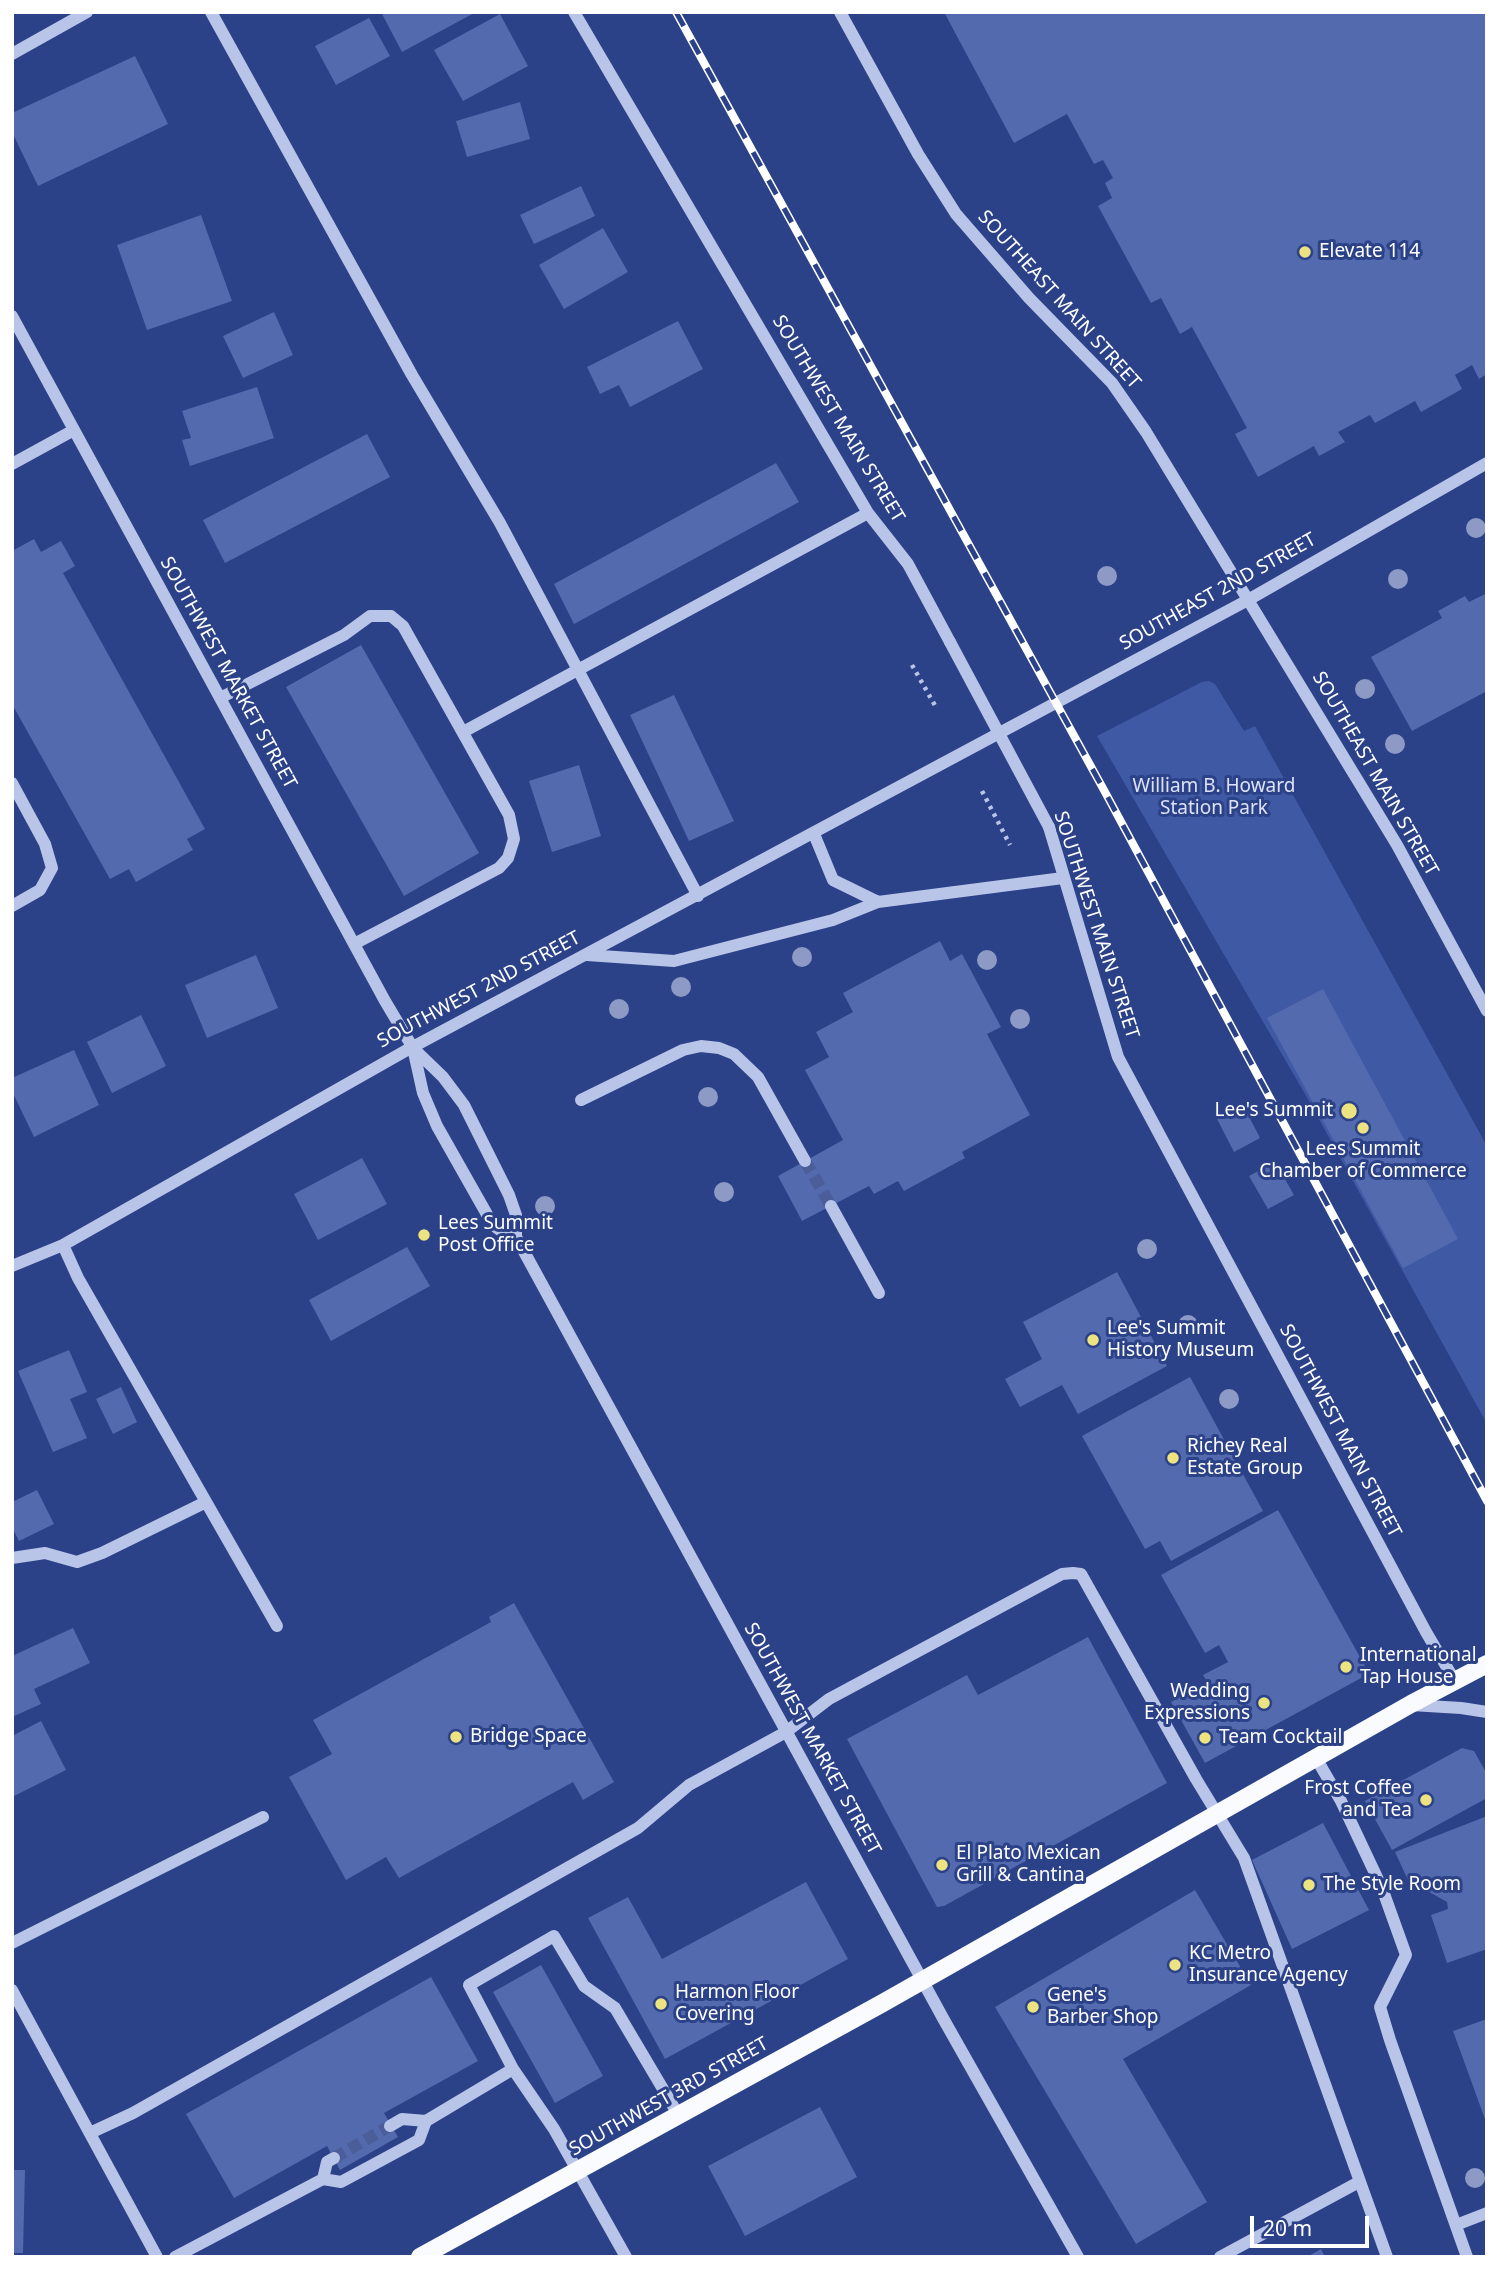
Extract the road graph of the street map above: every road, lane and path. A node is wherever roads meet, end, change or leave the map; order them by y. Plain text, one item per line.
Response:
1 (87, 12) edge
2 (211, 12) edge
3 (574, 12) edge
4 (840, 12) edge
5 (12, 54) edge
6 (12, 316) edge
7 (74, 430) junction
8 (1487, 463) edge
9 (12, 464) edge
10 (868, 513) junction
11 (1248, 600) junction
12 (912, 665) dead end
13 (579, 671) junction
14 (220, 698) junction
15 (937, 709) dead end
16 (463, 732) junction
17 (967, 752) joint
18 (12, 783) edge
19 (982, 791) dead end
20 (814, 834) junction
21 (1010, 845) dead end
22 (1063, 878) junction
23 (698, 896) junction
24 (878, 902) junction
25 (12, 906) edge
26 (354, 944) junction
27 (586, 955) junction
28 (1487, 1011) edge
29 (413, 1048) junction
30 (581, 1100) dead end
31 (805, 1161) tunnel mouth
32 (831, 1206) tunnel mouth
33 (516, 1237) junction
34 (63, 1245) junction
35 (12, 1266) edge
36 (879, 1293) dead end
37 (206, 1502) junction
38 (12, 1558) edge
39 (277, 1626) dead end
40 (1487, 1664) edge
41 (1455, 1681) junction
42 (1410, 1704) junction
43 (1487, 1712) edge
44 (786, 1732) junction
45 (1316, 1758) junction
46 (1217, 1815) junction
47 (263, 1817) dead end
48 (12, 1943) edge
49 (922, 1980) junction
50 (12, 1990) edge
51 (513, 2069) junction
52 (678, 2116) junction
53 (426, 2120) junction
54 (390, 2126) tunnel mouth
55 (90, 2133) junction
56 (334, 2158) tunnel mouth
57 (579, 2172) junction
58 (323, 2179) junction
59 (1359, 2182) junction
60 (1487, 2213) edge
61 (1456, 2225) junction
62 (157, 2257) edge
63 (175, 2257) edge
64 (420, 2257) edge
65 (626, 2257) edge
66 (1078, 2257) edge
67 (1220, 2257) edge
68 (1387, 2257) edge
69 (1467, 2257) edge

1 - 5 street
2 - 13 street
3 - 10 street, SOUTHWEST MAIN STREET
4 - 11 street, SOUTHEAST MAIN STREET
6 - 7 street, SOUTHWEST MARKET STREET
7 - 9 street
7 - 14 street, SOUTHWEST MARKET STREET
8 - 11 street, SOUTHEAST 2ND STREET
10 - 13 street
10 - 22 street, SOUTHWEST MAIN STREET, bridge
11 - 17 street, SOUTHEAST 2ND STREET
11 - 28 street, SOUTHEAST MAIN STREET
12 - 15 path
13 - 16 street
13 - 23 street
14 - 16 street
14 - 26 street, SOUTHWEST MARKET STREET
16 - 26 street
17 - 20 street, SOUTHWEST 2ND STREET
18 - 25 street
19 - 21 path
20 - 23 street, SOUTHWEST 2ND STREET
20 - 24 street
22 - 24 street
22 - 41 street, SOUTHWEST MAIN STREET
23 - 27 street, SOUTHWEST 2ND STREET
24 - 27 street
26 - 29 street, SOUTHWEST MARKET STREET
27 - 29 street, SOUTHWEST 2ND STREET
29 - 33 street, SOUTHWEST MARKET STREET
29 - 33 street, SOUTHWEST MARKET STREET
29 - 34 street, SOUTHWEST 2ND STREET
30 - 31 street
32 - 36 street
33 - 44 street, SOUTHWEST MARKET STREET
34 - 35 street, SOUTHWEST 2ND STREET
34 - 37 street
37 - 38 street
37 - 39 street
40 - 41 main road, SOUTHWEST 3RD STREET
41 - 42 main road, SOUTHWEST 3RD STREET
42 - 43 street
42 - 45 main road, SOUTHWEST 3RD STREET
44 - 46 street
44 - 49 street, SOUTHWEST MARKET STREET
44 - 55 street
45 - 46 main road, SOUTHWEST 3RD STREET
45 - 61 street
46 - 49 main road, SOUTHWEST 3RD STREET
46 - 59 street
47 - 48 street
49 - 52 main road, SOUTHWEST 3RD STREET
49 - 66 street, SOUTHWEST MARKET STREET
50 - 55 street
51 - 52 street
51 - 53 street
51 - 57 street
52 - 57 main road, SOUTHWEST 3RD STREET
53 - 54 street
53 - 58 street
55 - 62 street
56 - 58 street
57 - 64 main road, SOUTHWEST 3RD STREET
57 - 65 street
58 - 63 street
59 - 67 street
59 - 68 street
60 - 61 street
61 - 69 street

